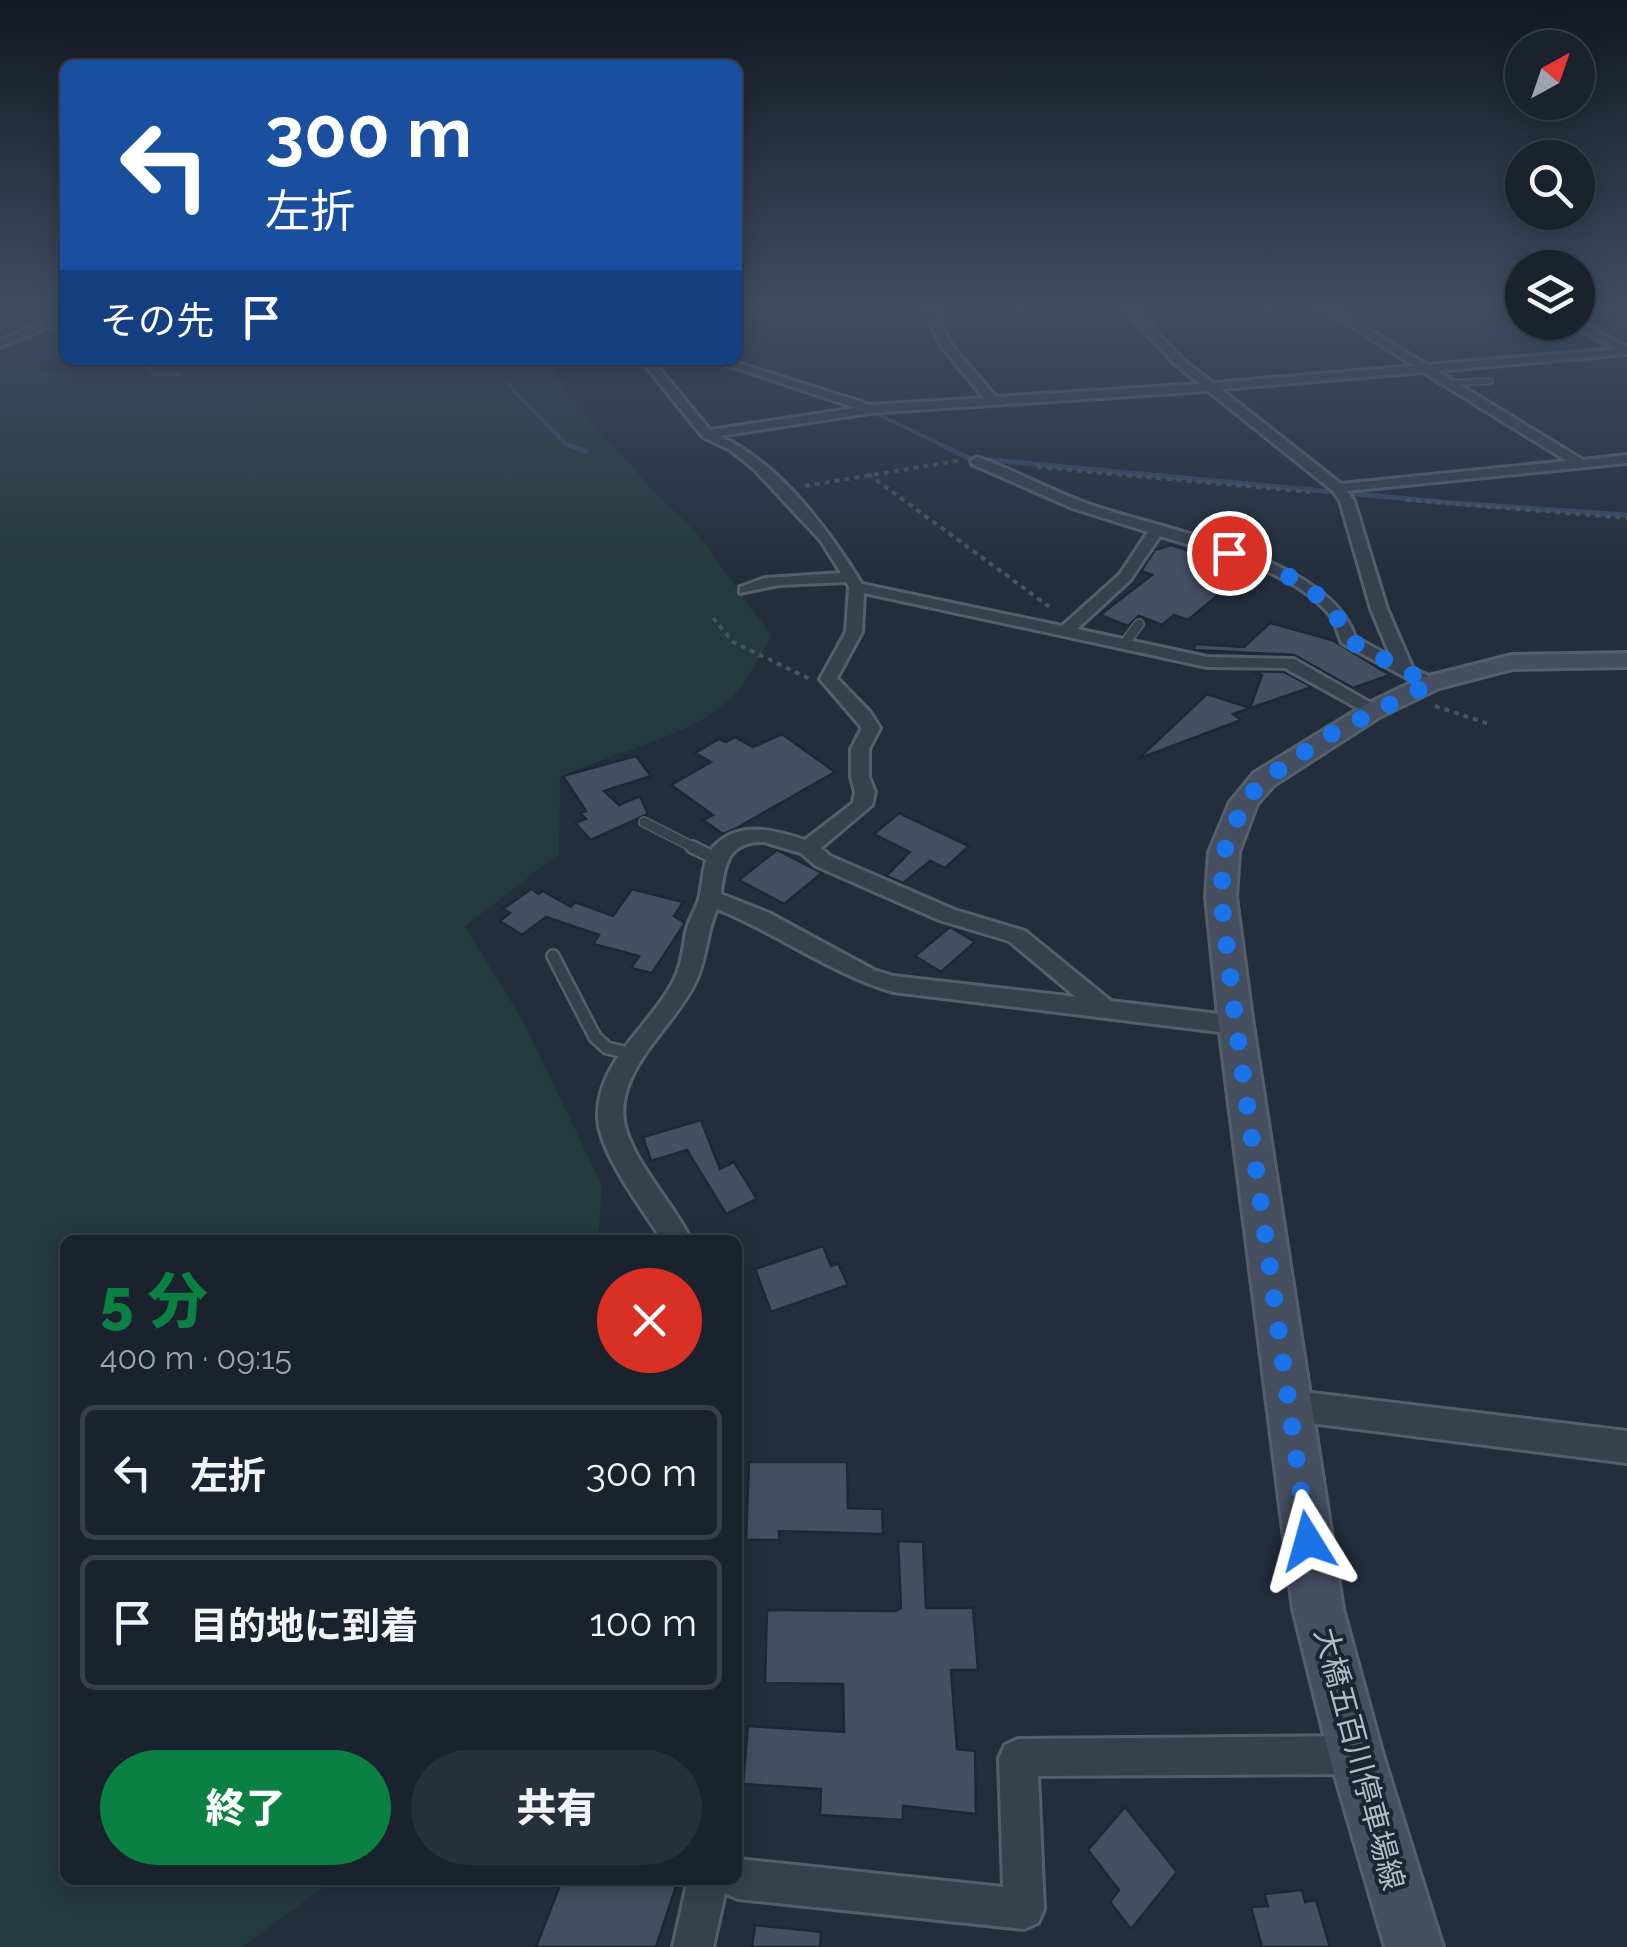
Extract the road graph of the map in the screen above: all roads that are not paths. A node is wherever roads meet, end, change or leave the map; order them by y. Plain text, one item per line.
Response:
1 (676, 397) edge
2 (834, 397) edge
3 (990, 397) edge
4 (1045, 397) edge
5 (1222, 397) edge
6 (1474, 397) edge
7 (993, 400) junction
8 (870, 408) junction
9 (707, 434) junction
10 (1520, 448) dead end
11 (1627, 459) edge
12 (977, 461) dead end
13 (1581, 464) junction
14 (1507, 470) junction
15 (1338, 488) junction
16 (1156, 530) junction
17 (854, 582) junction
18 (745, 590) dead end
19 (1139, 624) dead end
20 (1069, 628) junction
21 (1124, 644) junction
22 (1627, 660) edge
23 (1417, 682) junction
24 (1372, 711) junction
25 (644, 822) dead end
26 (808, 848) junction
27 (716, 858) junction
28 (710, 898) junction
29 (553, 956) dead end
30 (1106, 1010) junction
31 (1236, 1025) junction
32 (633, 1054) junction
33 (674, 1235) edge
34 (1288, 1404) junction
35 (1627, 1447) edge
36 (1356, 1755) junction
37 (742, 1880) edge
38 (707, 1885) edge
39 (693, 1947) edge
40 (1414, 1947) edge

1 - 9 street
2 - 8 street
3 - 7 street
4 - 7 street
5 - 15 street
6 - 13 street
7 - 8 street
8 - 9 street
9 - 17 street
10 - 14 street
11 - 13 street
12 - 16 street
13 - 14 street
14 - 15 street
15 - 23 street
16 - 20 street
16 - 23 street
17 - 18 street
17 - 20 street
17 - 26 street
19 - 21 lane
20 - 21 street
21 - 24 street
22 - 23 main road, 大橋五百川停車場線
23 - 24 main road, 大橋五百川停車場線
24 - 31 main road, 大橋五百川停車場線
25 - 27 lane
26 - 27 street
26 - 30 street
27 - 28 street
28 - 30 street
28 - 32 street
29 - 32 lane
30 - 31 street
31 - 34 main road, 大橋五百川停車場線
32 - 33 street
34 - 35 street
34 - 36 main road, 大橋五百川停車場線
36 - 37 street
36 - 40 main road, 大橋五百川停車場線
38 - 39 street

